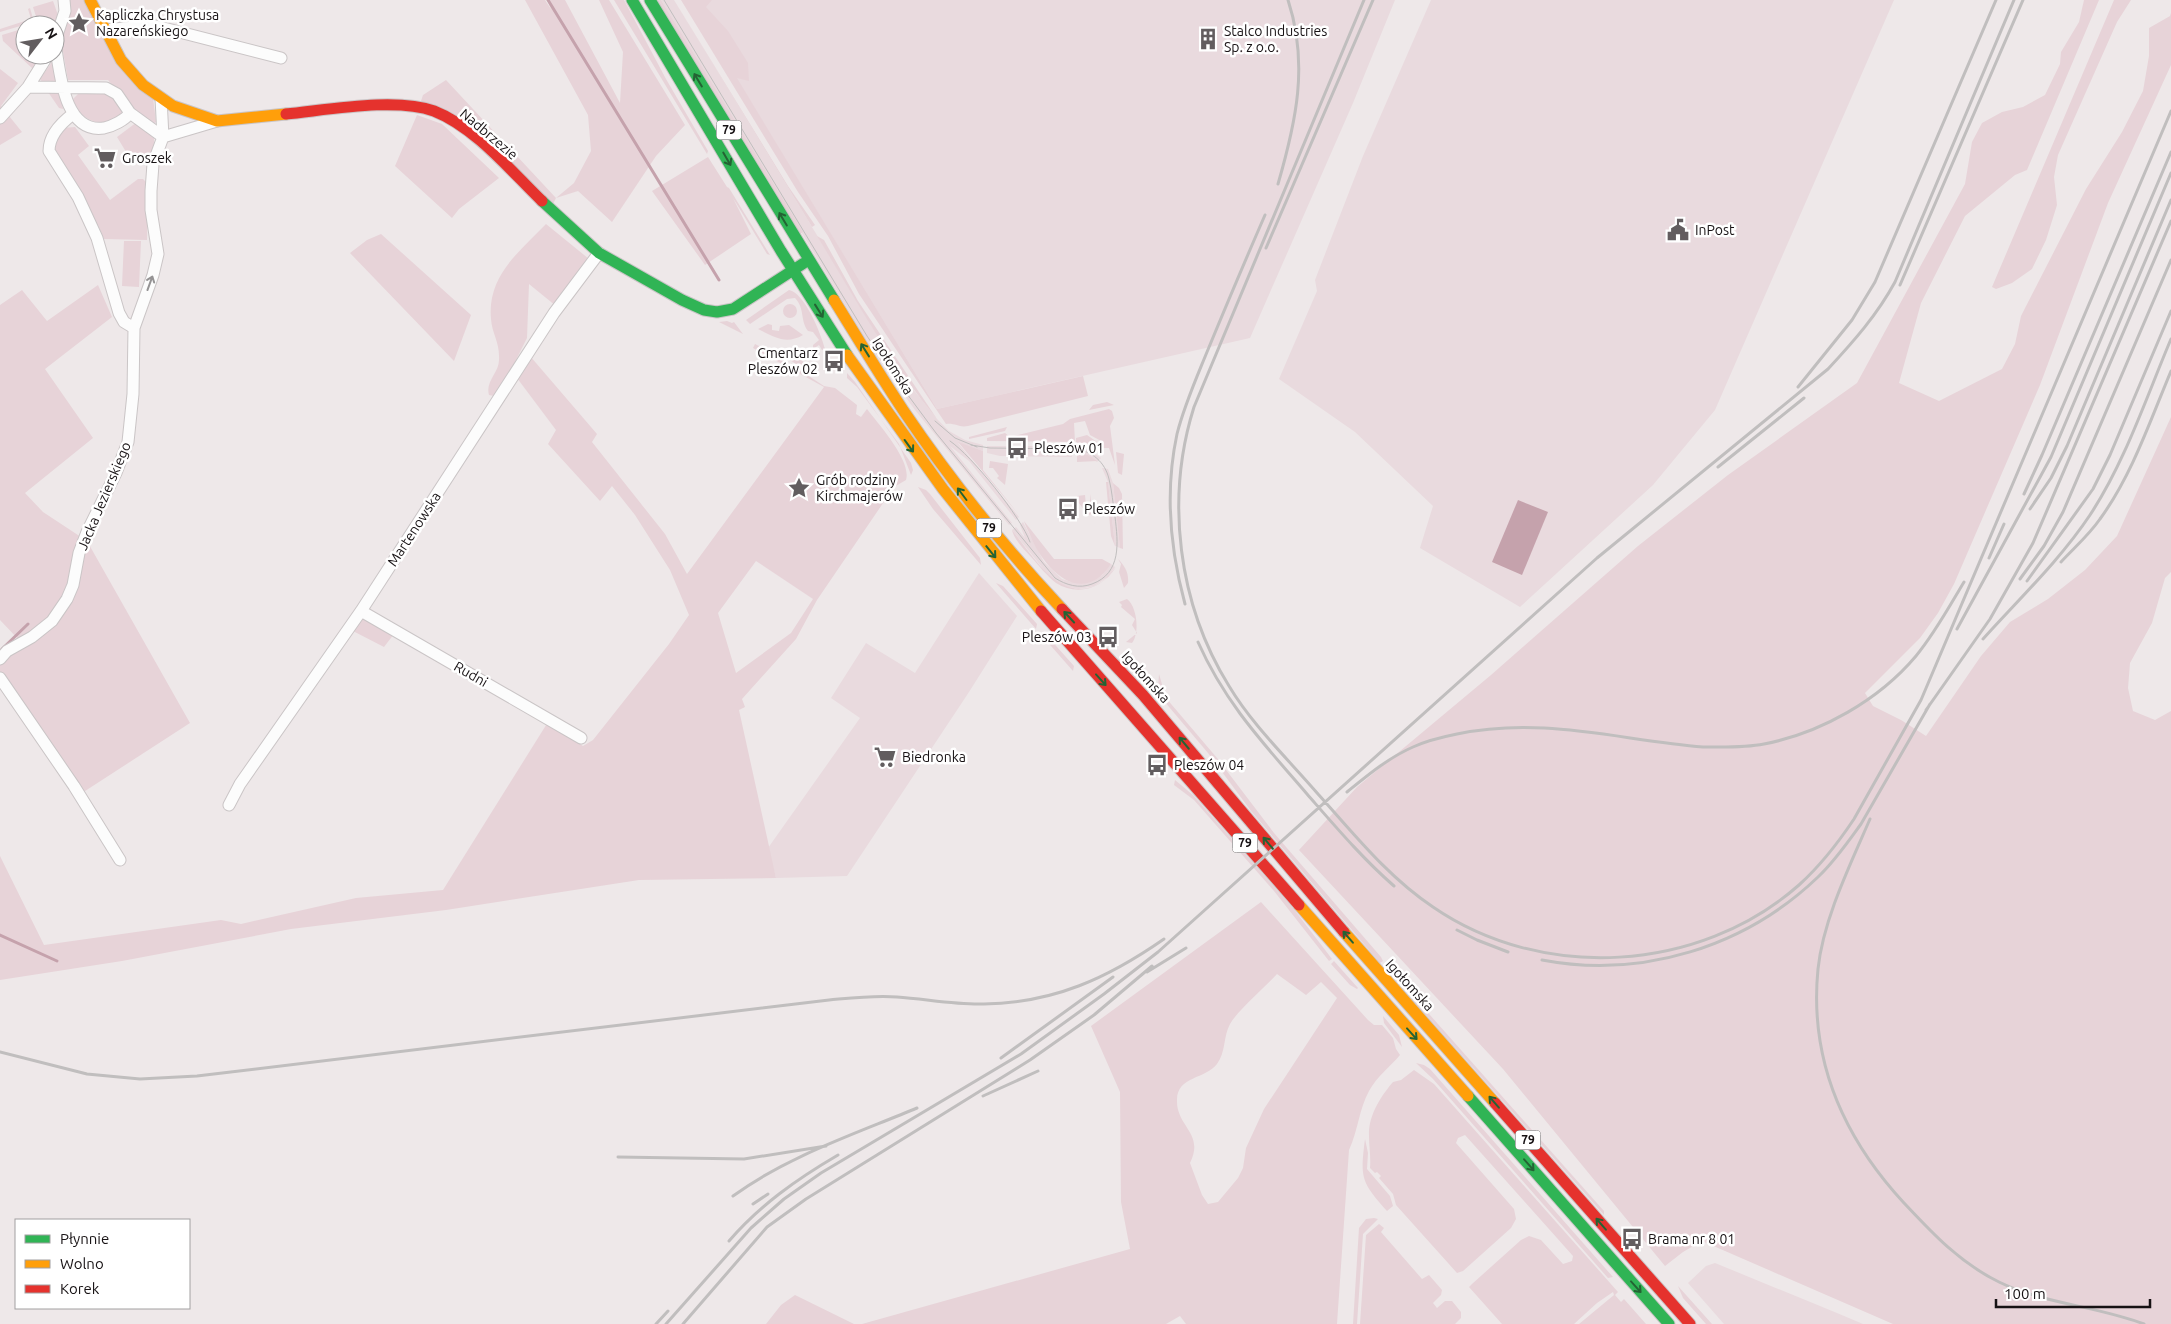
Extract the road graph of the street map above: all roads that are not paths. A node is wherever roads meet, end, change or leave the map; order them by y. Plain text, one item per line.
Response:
1 (64, 0) edge
2 (90, 0) edge
3 (632, 0) edge
4 (650, 0) edge
5 (64, 15) edge
6 (106, 30) junction
7 (281, 58) dead end
8 (42, 65) edge
9 (59, 65) edge
10 (63, 86) junction
11 (28, 88) junction
12 (161, 98) junction
13 (130, 113) junction
14 (73, 114) junction
15 (0, 118) edge
16 (217, 121) junction
17 (164, 137) junction
18 (599, 253) junction
19 (808, 260) junction
20 (793, 270) junction
21 (134, 328) junction
22 (361, 611) junction
23 (0, 660) edge
24 (0, 678) edge
25 (581, 738) dead end
26 (229, 805) dead end
27 (120, 860) dead end
28 (1669, 1324) edge
29 (1690, 1324) edge

1 - 5 street
2 - 6 main road, Nadbrzezie
3 -> 20 main road, 79
19 -> 4 main road, Igołomska / 79
6 - 7 street
6 - 12 main road, Nadbrzezie
8 - 11 street
9 - 10 street
10 - 11 street
10 - 13 street
10 - 14 street
11 - 15 street
12 - 16 main road, Nadbrzezie
12 - 17 street
13 - 14 street
13 - 17 street
14 - 21 street
16 - 17 street
16 - 18 main road, Nadbrzezie
21 -> 17 street, Jacka Jezierskiego
18 - 20 main road, Nadbrzezie
18 - 22 street, Martenowska
19 - 20 main road, Nadbrzezie
29 -> 19 main road, Igołomska / 79
20 -> 28 main road, 79
21 - 23 street, Jacka Jezierskiego
22 - 25 street, Rudni
22 - 26 street, Martenowska
24 - 27 street

